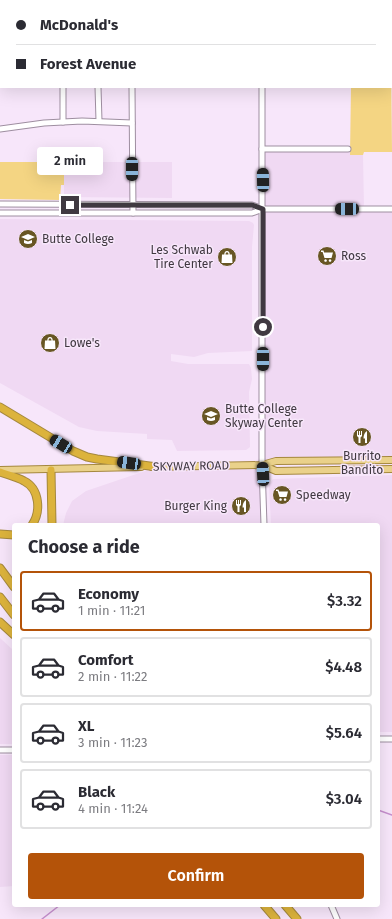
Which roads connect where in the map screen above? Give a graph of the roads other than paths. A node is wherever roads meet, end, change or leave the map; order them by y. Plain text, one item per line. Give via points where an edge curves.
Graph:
1 (63, 88) edge
2 (98, 88) edge
3 (132, 88) edge
4 (262, 88) edge
5 (63, 122) junction
6 (99, 122) junction
7 (132, 123) junction
8 (0, 129) edge
9 (262, 149) junction
10 (348, 149) dead end
11 (0, 204) edge
12 (133, 205) junction
13 (263, 209) junction
14 (392, 209) edge
15 (0, 213) edge
16 (133, 213) junction
17 (0, 407) edge
18 (392, 460) edge
19 (262, 465) junction
20 (157, 467) junction
21 (392, 469) edge
22 (51, 470) junction
23 (0, 471) edge
24 (33, 523) edge
25 (52, 523) edge
26 (264, 523) edge
27 (0, 534) edge
28 (12, 535) edge
29 (0, 568) edge
30 (12, 584) edge
31 (0, 597) edge
32 (12, 612) edge
33 (0, 622) edge
34 (12, 633) edge
35 (380, 739) edge
36 (392, 739) edge
37 (0, 750) edge
38 (12, 750) edge
39 (266, 907) edge
40 (287, 907) edge
41 (332, 907) edge
42 (276, 919) edge
43 (297, 919) edge
44 (338, 919) edge

1 - 5 street
2 - 6 street
3 - 7 street
4 - 9 street
5 - 6 street
5 - 8 street via 44,122
6 - 7 street
7 - 12 street
9 - 10 street
9 - 13 street
11 - 12 street
12 - 13 street via 252,205
12 - 16 street
13 - 14 street
13 - 16 street via 252,213
13 - 19 street
15 - 16 street
17 - 20 highway via 87,457
18 - 19 main road, SKYWAY ROAD via 276,461
19 - 20 main road, SKYWAY ROAD
19 - 21 main road, SKYWAY ROAD via 276,471
19 - 26 street
20 - 22 main road, SKYWAY ROAD
22 - 23 main road, SKYWAY ROAD
22 - 25 highway
23 - 24 highway via 30,486 38,510
27 - 28 highway
29 - 30 highway
31 - 32 highway
33 - 34 highway
35 - 36 street
37 - 38 street
39 - 42 highway
40 - 43 highway
41 - 44 street

